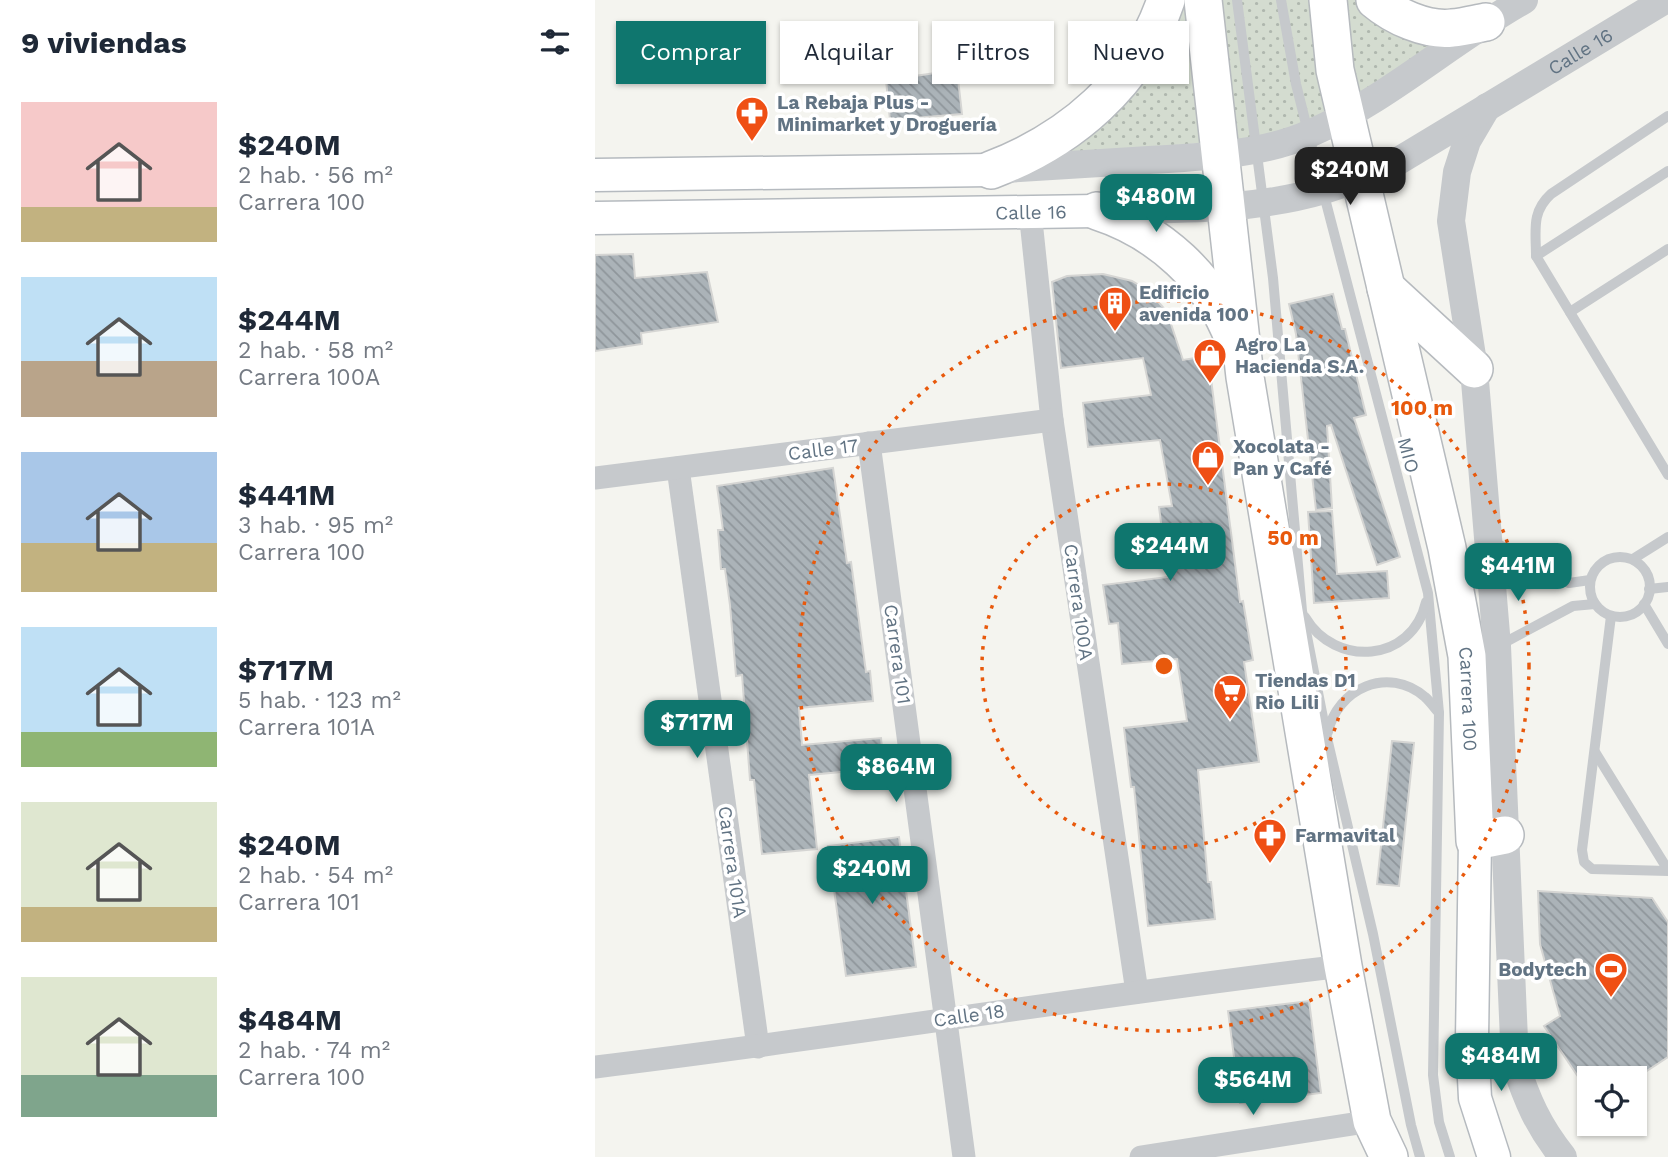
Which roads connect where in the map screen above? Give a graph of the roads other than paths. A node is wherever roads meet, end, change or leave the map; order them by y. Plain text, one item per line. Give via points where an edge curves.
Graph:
1 (1166, 0) edge
2 (1203, 0) edge
3 (1237, 0) edge
4 (1281, 0) edge
5 (1328, 0) edge
6 (1375, 0) edge
7 (1524, 0) edge
8 (1659, 7) edge
9 (1486, 22) junction
10 (1487, 107) junction
11 (1346, 116) junction
12 (1668, 116) edge
13 (1308, 134) junction
14 (1257, 149) junction
15 (1220, 154) junction
16 (991, 170) junction
17 (1668, 171) edge
18 (595, 175) edge
19 (1361, 178) junction
20 (1322, 191) junction
21 (1264, 202) junction
22 (1226, 206) junction
23 (1030, 211) junction
24 (1097, 211) junction
25 (595, 218) edge
26 (1668, 249) edge
27 (1536, 256) junction
28 (1386, 288) junction
29 (1570, 312) junction
30 (1473, 369) junction
31 (1245, 377) junction
32 (1052, 420) junction
33 (869, 443) junction
34 (678, 468) junction
35 (1668, 475) edge
36 (595, 478) edge
37 (1668, 537) edge
38 (1489, 539) junction
39 (1633, 559) junction
40 (1590, 580) junction
41 (1668, 587) edge
42 (1649, 589) junction
43 (1428, 593) junction
44 (1595, 604) junction
45 (1644, 604) junction
46 (1302, 611) junction
47 (1611, 616) junction
48 (1668, 644) edge
49 (1497, 646) junction
50 (1439, 713) junction
51 (1327, 738) junction
52 (1595, 752) junction
53 (1490, 838) junction
54 (1668, 871) edge
55 (1343, 966) junction
56 (1137, 992) junction
57 (947, 1018) junction
58 (758, 1047) junction
59 (595, 1068) edge
60 (1373, 1121) junction
61 (964, 1157) edge
62 (1141, 1157) edge
63 (1376, 1157) edge
64 (1389, 1157) edge
65 (1420, 1157) edge
66 (1450, 1157) edge
67 (1494, 1157) edge
68 (1563, 1157) edge

1 - 16 main road via 1136,58 1098,105 1047,145
2 - 15 main road
3 - 14 lane
4 - 13 lane, MIO
5 - 11 main road, Carrera 100 via 1335,70
6 - 9 main road via 1389,12 1425,25 1450,29
7 - 9 street
8 - 10 street, Calle 16
9 - 11 street
10 - 19 street, Calle 16 via 1395,163
10 - 30 street, Carrera 100 via 1467,141 1457,172 1451,221
11 - 13 street
11 - 19 main road, Carrera 100
12 - 27 lane via 1541,203 1536,215
13 - 14 street
13 - 20 lane, MIO
14 - 15 street
14 - 21 lane
15 - 16 street
15 - 22 main road
16 - 18 main road
17 - 27 lane
19 - 20 street, Calle 16
19 - 28 main road, Carrera 100
20 - 21 street, Calle 16
20 - 43 lane, MIO
21 - 22 street, Calle 16
21 - 46 lane
22 - 24 street, Calle 16
22 - 31 main road
23 - 24 main road, Calle 16
23 - 25 main road, Calle 16
23 - 32 street, Carrera 100A
24 - 31 main road via 1153,237 1199,279 1231,332
26 - 29 lane
27 - 29 lane
28 - 30 main road
28 - 53 main road, Carrera 100 via 1447,548 1467,656
29 - 35 lane
30 - 38 street, Carrera 100
31 - 55 main road
32 - 33 street, Calle 17
32 - 56 street, Carrera 100A
33 - 34 street, Calle 17
33 - 57 street, Carrera 101
34 - 36 street, Calle 17
34 - 58 street, Carrera 101A
37 - 39 lane
38 - 40 lane via 1569,583
38 - 49 street, Carrera 100
39 - 40 lane via 1613,558 1595,570
39 - 42 lane via 1647,574
40 - 44 lane
41 - 42 lane
42 - 45 lane
43 - 46 lane via 1413,631 1378,652 1360,653 1325,641
43 - 50 lane, MIO
44 - 47 lane
44 - 49 lane via 1573,606
45 - 47 lane via 1624,617
45 - 48 lane
46 - 51 lane
47 - 52 lane
49 - 53 street, Carrera 100
50 - 51 lane via 1424,696 1404,685 1381,682 1360,687 1343,700 1331,717
50 - 66 lane, MIO via 1433,1075 1439,1122
51 - 65 lane
52 - 54 lane
52 - 54 lane via 1584,862 1593,869
53 - 67 main road, Carrera 100 via 1472,1039 1475,1098
53 - 68 street, Carrera 100 via 1515,1063 1527,1101
55 - 56 street, Calle 18
55 - 60 main road
56 - 57 street, Calle 18
57 - 58 street, Calle 18
57 - 61 street, Carrera 101
58 - 59 street, Calle 18
60 - 62 street
60 - 63 street
60 - 64 main road

